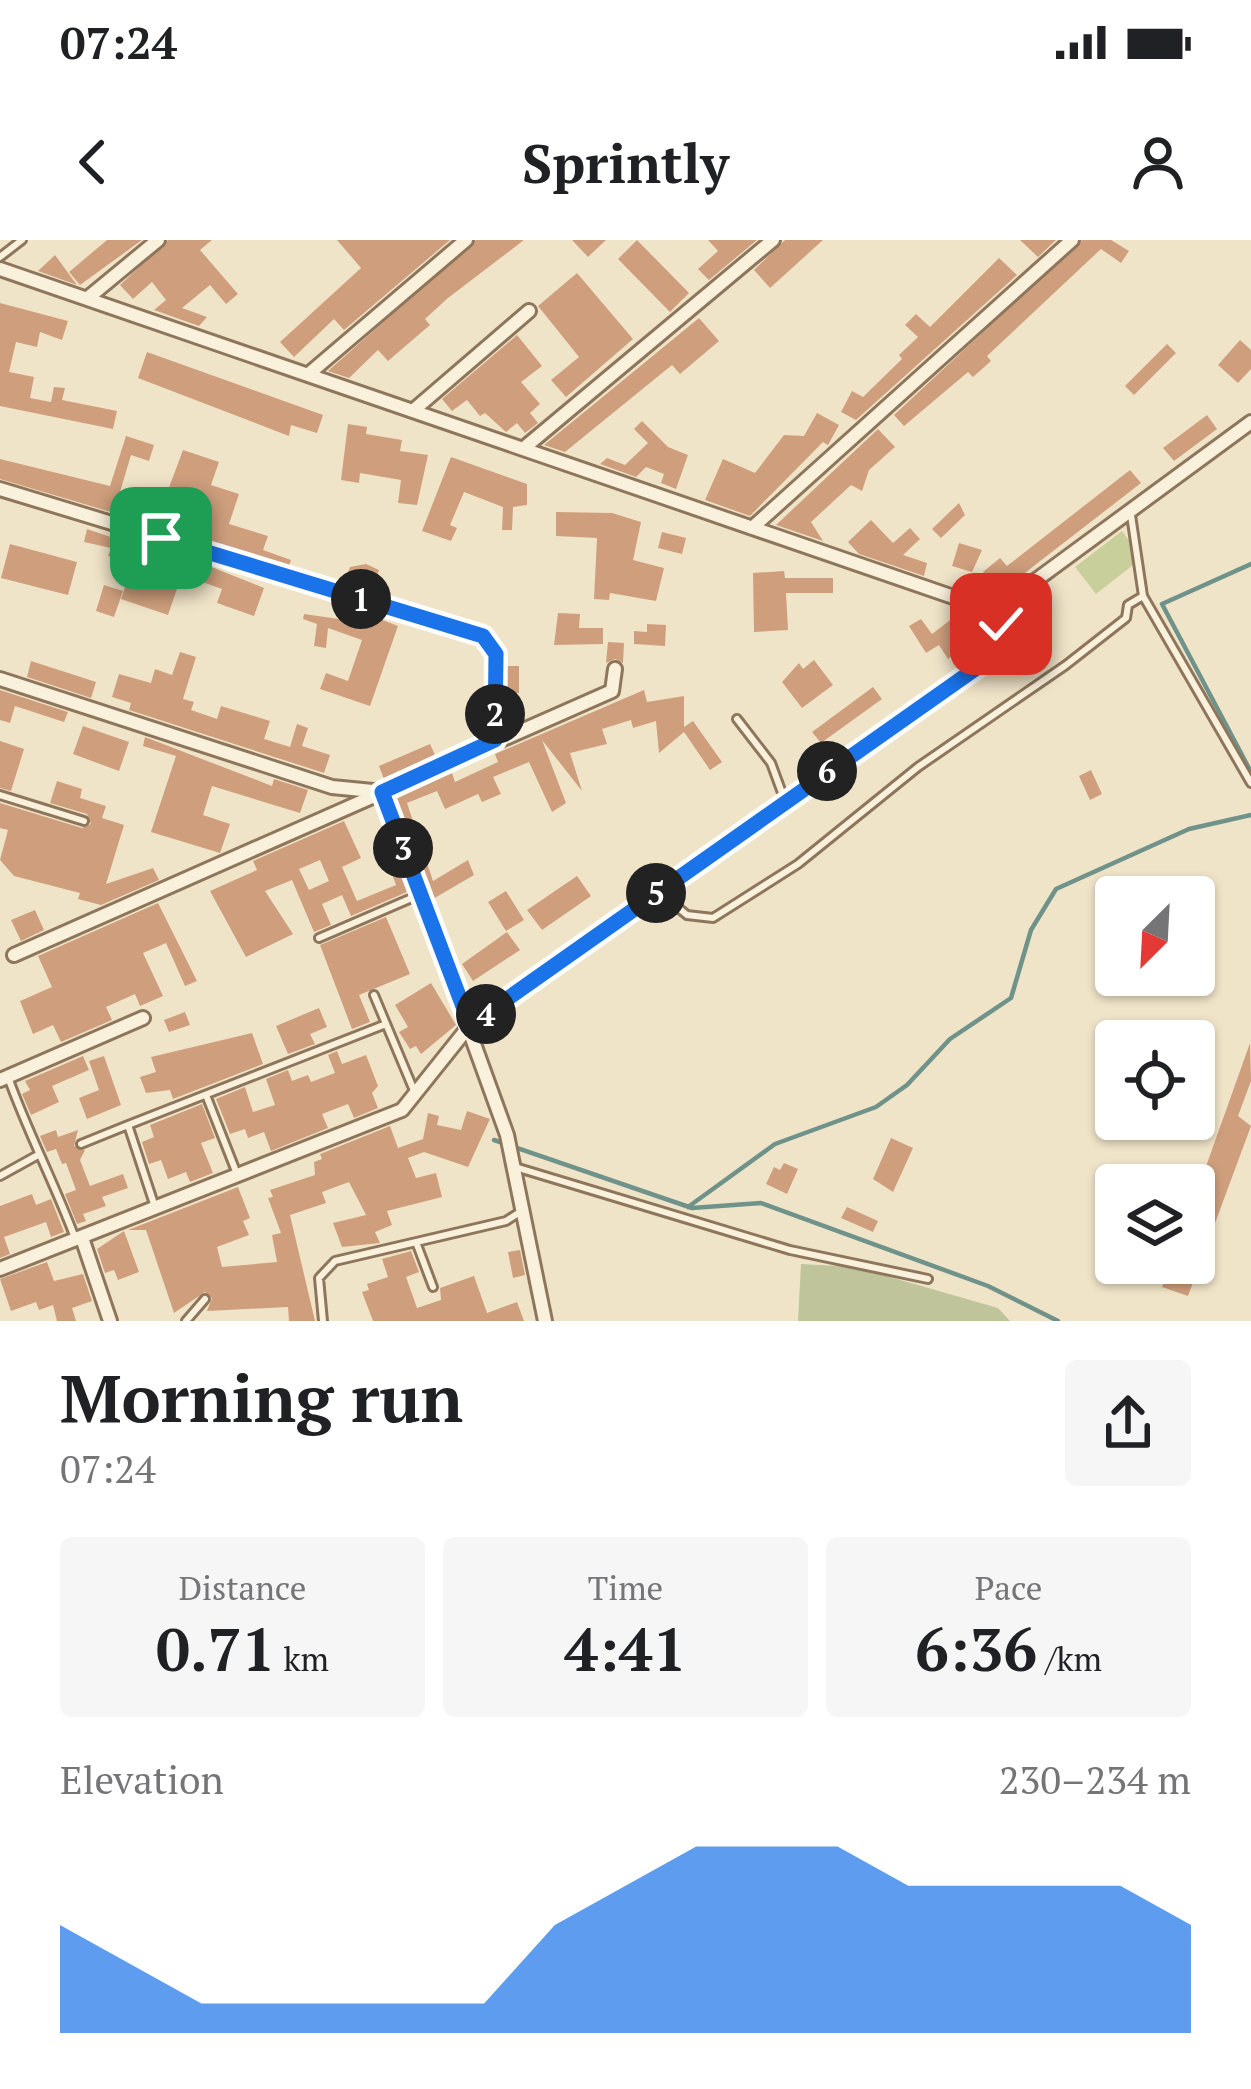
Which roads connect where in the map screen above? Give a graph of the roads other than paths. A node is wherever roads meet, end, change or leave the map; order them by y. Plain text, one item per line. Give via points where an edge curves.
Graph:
1 (22, 240) edge
2 (158, 240) edge
3 (466, 240) edge
4 (773, 240) edge
5 (1072, 240) edge
6 (0, 256) edge
7 (0, 269) edge
8 (88, 297) junction
9 (529, 310) dead end
10 (310, 372) junction
11 (415, 409) junction
12 (1251, 422) edge
13 (524, 448) junction
14 (0, 489) edge
15 (1130, 511) junction
16 (752, 528) junction
17 (1143, 596) junction
18 (994, 611) junction
19 (615, 669) dead end
20 (0, 679) edge
21 (737, 719) dead end
22 (495, 740) junction
23 (1251, 783) edge
24 (382, 792) junction
25 (0, 794) edge
26 (785, 801) junction
27 (84, 820) dead end
28 (658, 891) junction
29 (421, 894) junction
30 (319, 938) dead end
31 (14, 955) dead end
32 (374, 995) dead end
33 (143, 1018) dead end
34 (386, 1024) junction
35 (470, 1025) junction
36 (4, 1078) edge
37 (206, 1095) junction
38 (416, 1096) junction
39 (128, 1125) junction
40 (81, 1144) dead end
41 (38, 1155) junction
42 (512, 1159) junction
43 (238, 1174) junction
44 (0, 1176) edge
45 (155, 1207) junction
46 (524, 1210) junction
47 (79, 1239) junction
48 (416, 1242) junction
49 (0, 1269) edge
50 (928, 1279) dead end
51 (433, 1287) dead end
52 (205, 1299) dead end
53 (110, 1321) edge
54 (186, 1321) edge
55 (323, 1321) edge
56 (545, 1321) edge

1 - 6 lane
2 - 8 street
3 - 10 street
4 - 13 street
5 - 16 street
7 - 8 street
8 - 10 street
9 - 11 street
10 - 11 street
11 - 13 street
12 - 15 street
13 - 16 street
14 - 22 street via 483,636 496,654
15 - 17 lane
15 - 18 street
16 - 18 street
17 - 23 lane
17 - 28 lane via 1066,665 713,918 687,915
18 - 26 street via 1002,638 990,657
19 - 22 street via 612,692
20 - 24 street via 332,787
21 - 26 lane via 771,763
22 - 24 street
24 - 29 street
24 - 31 street
25 - 27 lane
26 - 28 street
28 - 35 street
29 - 30 lane
29 - 35 street
32 - 34 lane
33 - 36 street
34 - 37 lane
34 - 38 lane
35 - 38 street
35 - 42 street
36 - 41 lane
37 - 39 lane
37 - 43 lane
38 - 43 street via 387,1119
39 - 40 lane
39 - 45 lane
41 - 44 lane
41 - 47 lane
42 - 46 street
42 - 50 lane via 790,1250
43 - 45 street
45 - 47 street
46 - 48 lane
46 - 56 street
47 - 49 street
47 - 53 street
48 - 51 lane
48 - 55 lane via 326,1268 319,1278
52 - 54 lane

